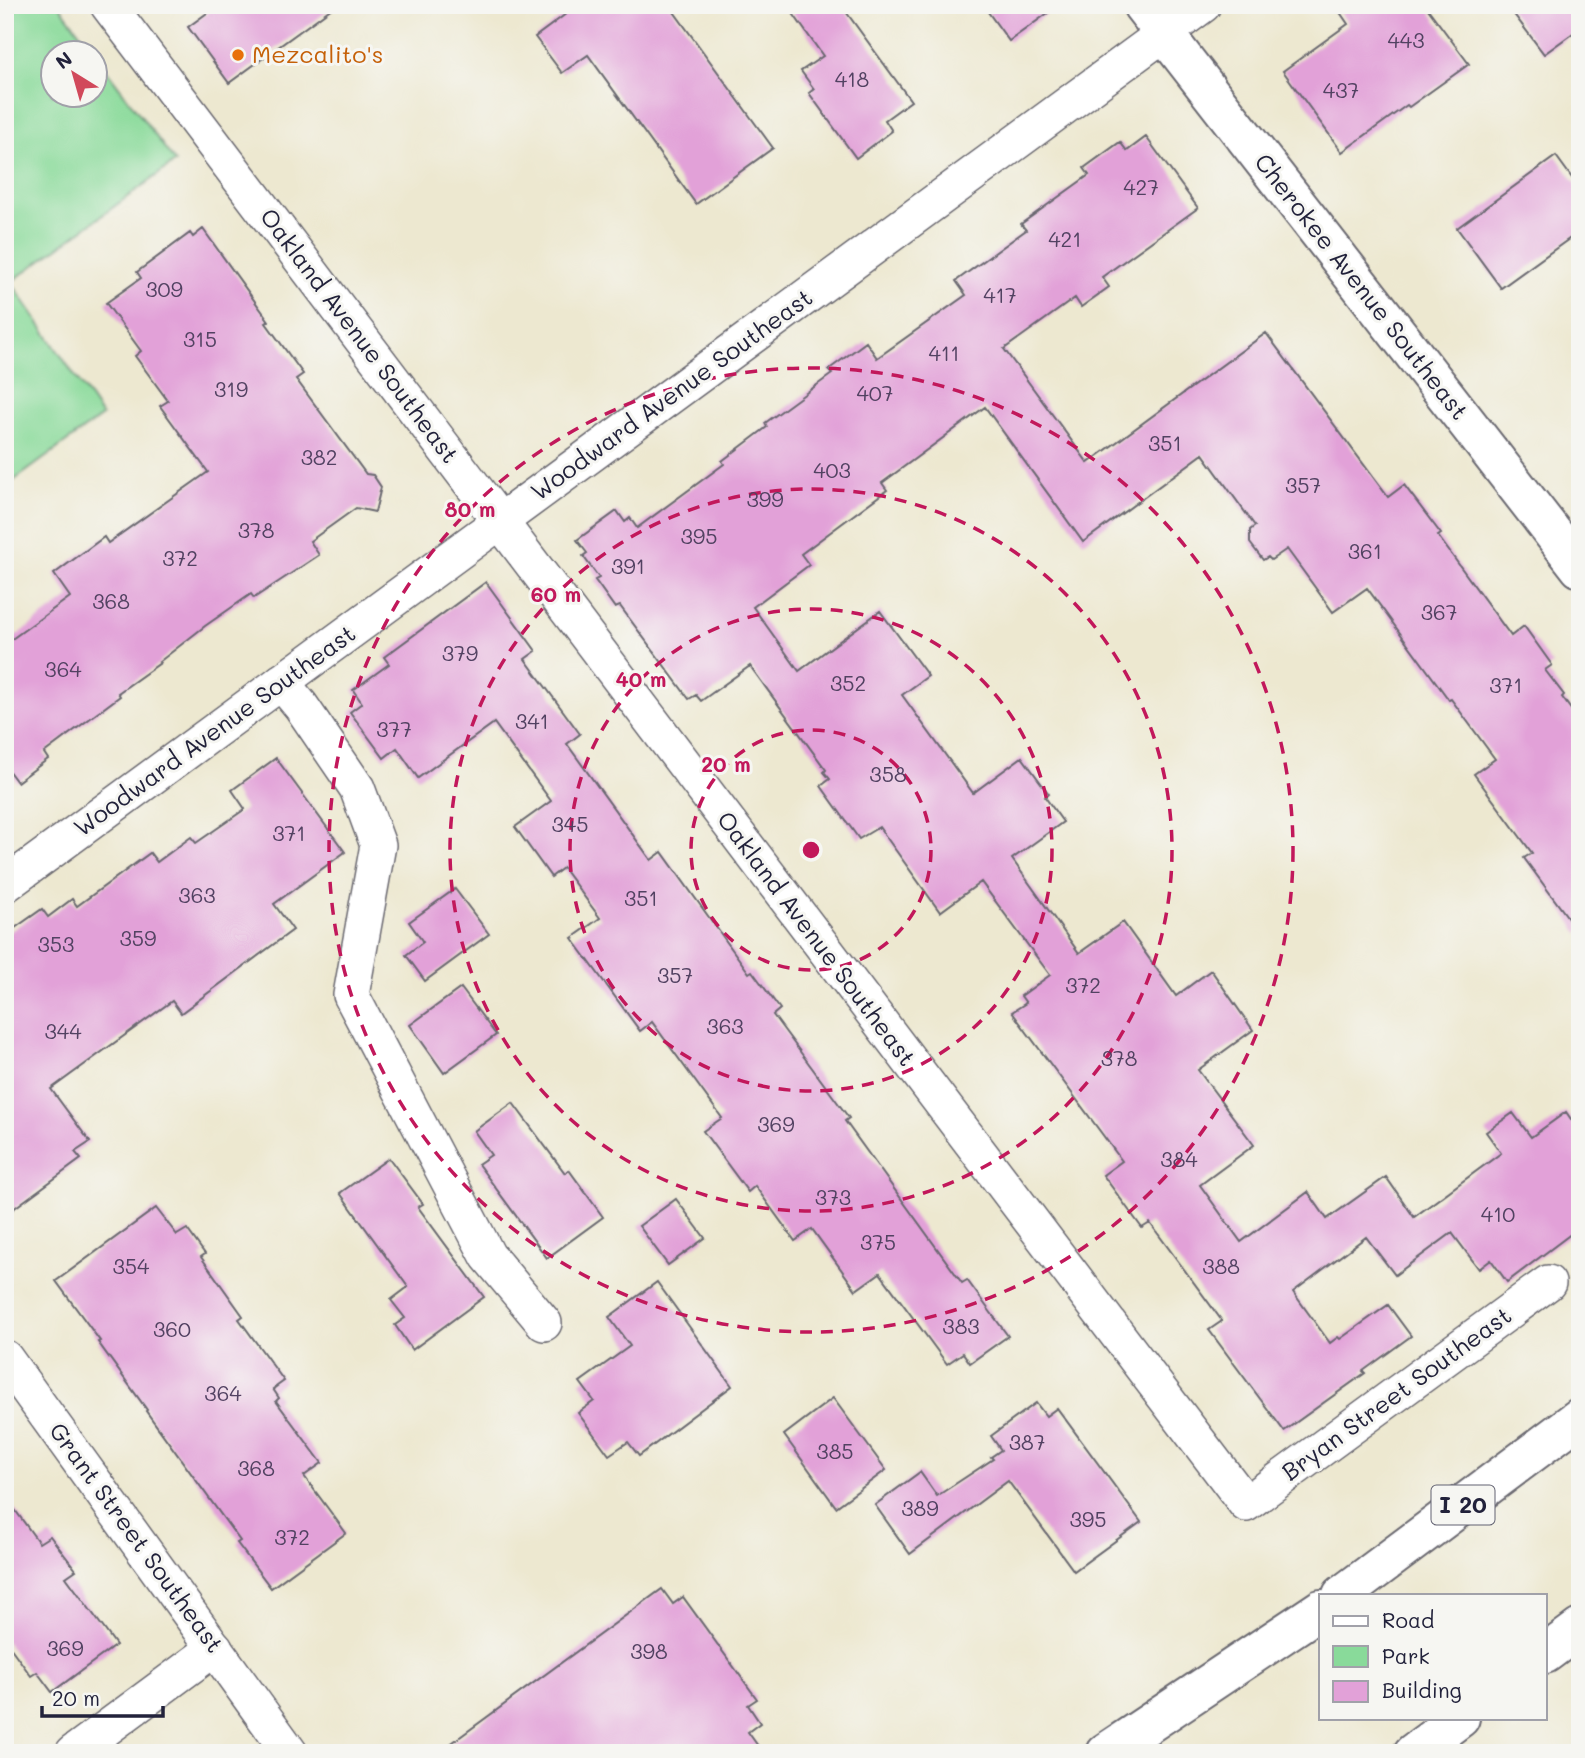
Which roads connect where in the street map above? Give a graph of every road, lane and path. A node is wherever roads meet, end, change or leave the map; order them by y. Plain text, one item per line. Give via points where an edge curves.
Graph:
1 (108, 5) edge
2 (1203, 5) edge
3 (1153, 19) edge
4 (499, 521) junction
5 (1580, 568) edge
6 (281, 682) junction
7 (5, 885) edge
8 (1548, 1283) dead end
9 (544, 1323) dead end
10 (5, 1358) edge
11 (1580, 1417) edge
12 (1246, 1504) joint
13 (1343, 1594) edge
14 (1319, 1611) edge
15 (1319, 1613) edge
16 (1580, 1628) edge
17 (215, 1648) junction
18 (1546, 1653) edge
19 (1457, 1720) edge
20 (73, 1753) edge
21 (290, 1753) edge
22 (1105, 1753) edge
23 (1137, 1753) edge
24 (1413, 1753) edge

1 - 4 street, Oakland Avenue Southeast
2 - 3 street, Woodward Avenue Southeast
3 - 4 street, Woodward Avenue Southeast
3 - 5 main road, Cherokee Avenue Southeast
4 - 6 street, Woodward Avenue Southeast
4 - 12 street, Oakland Avenue Southeast
6 - 7 street, Woodward Avenue Southeast
6 - 9 street via 357,788 379,845 351,995 488,1256
8 - 12 street, Bryan Street Southeast
10 - 17 street, Grant Street Southeast
11 - 13 main road, I 20
14 - 22 main road
15 - 23 main road, I 20
16 - 18 main road
17 - 20 street
17 - 21 street, Grant Street Southeast
19 - 24 main road

